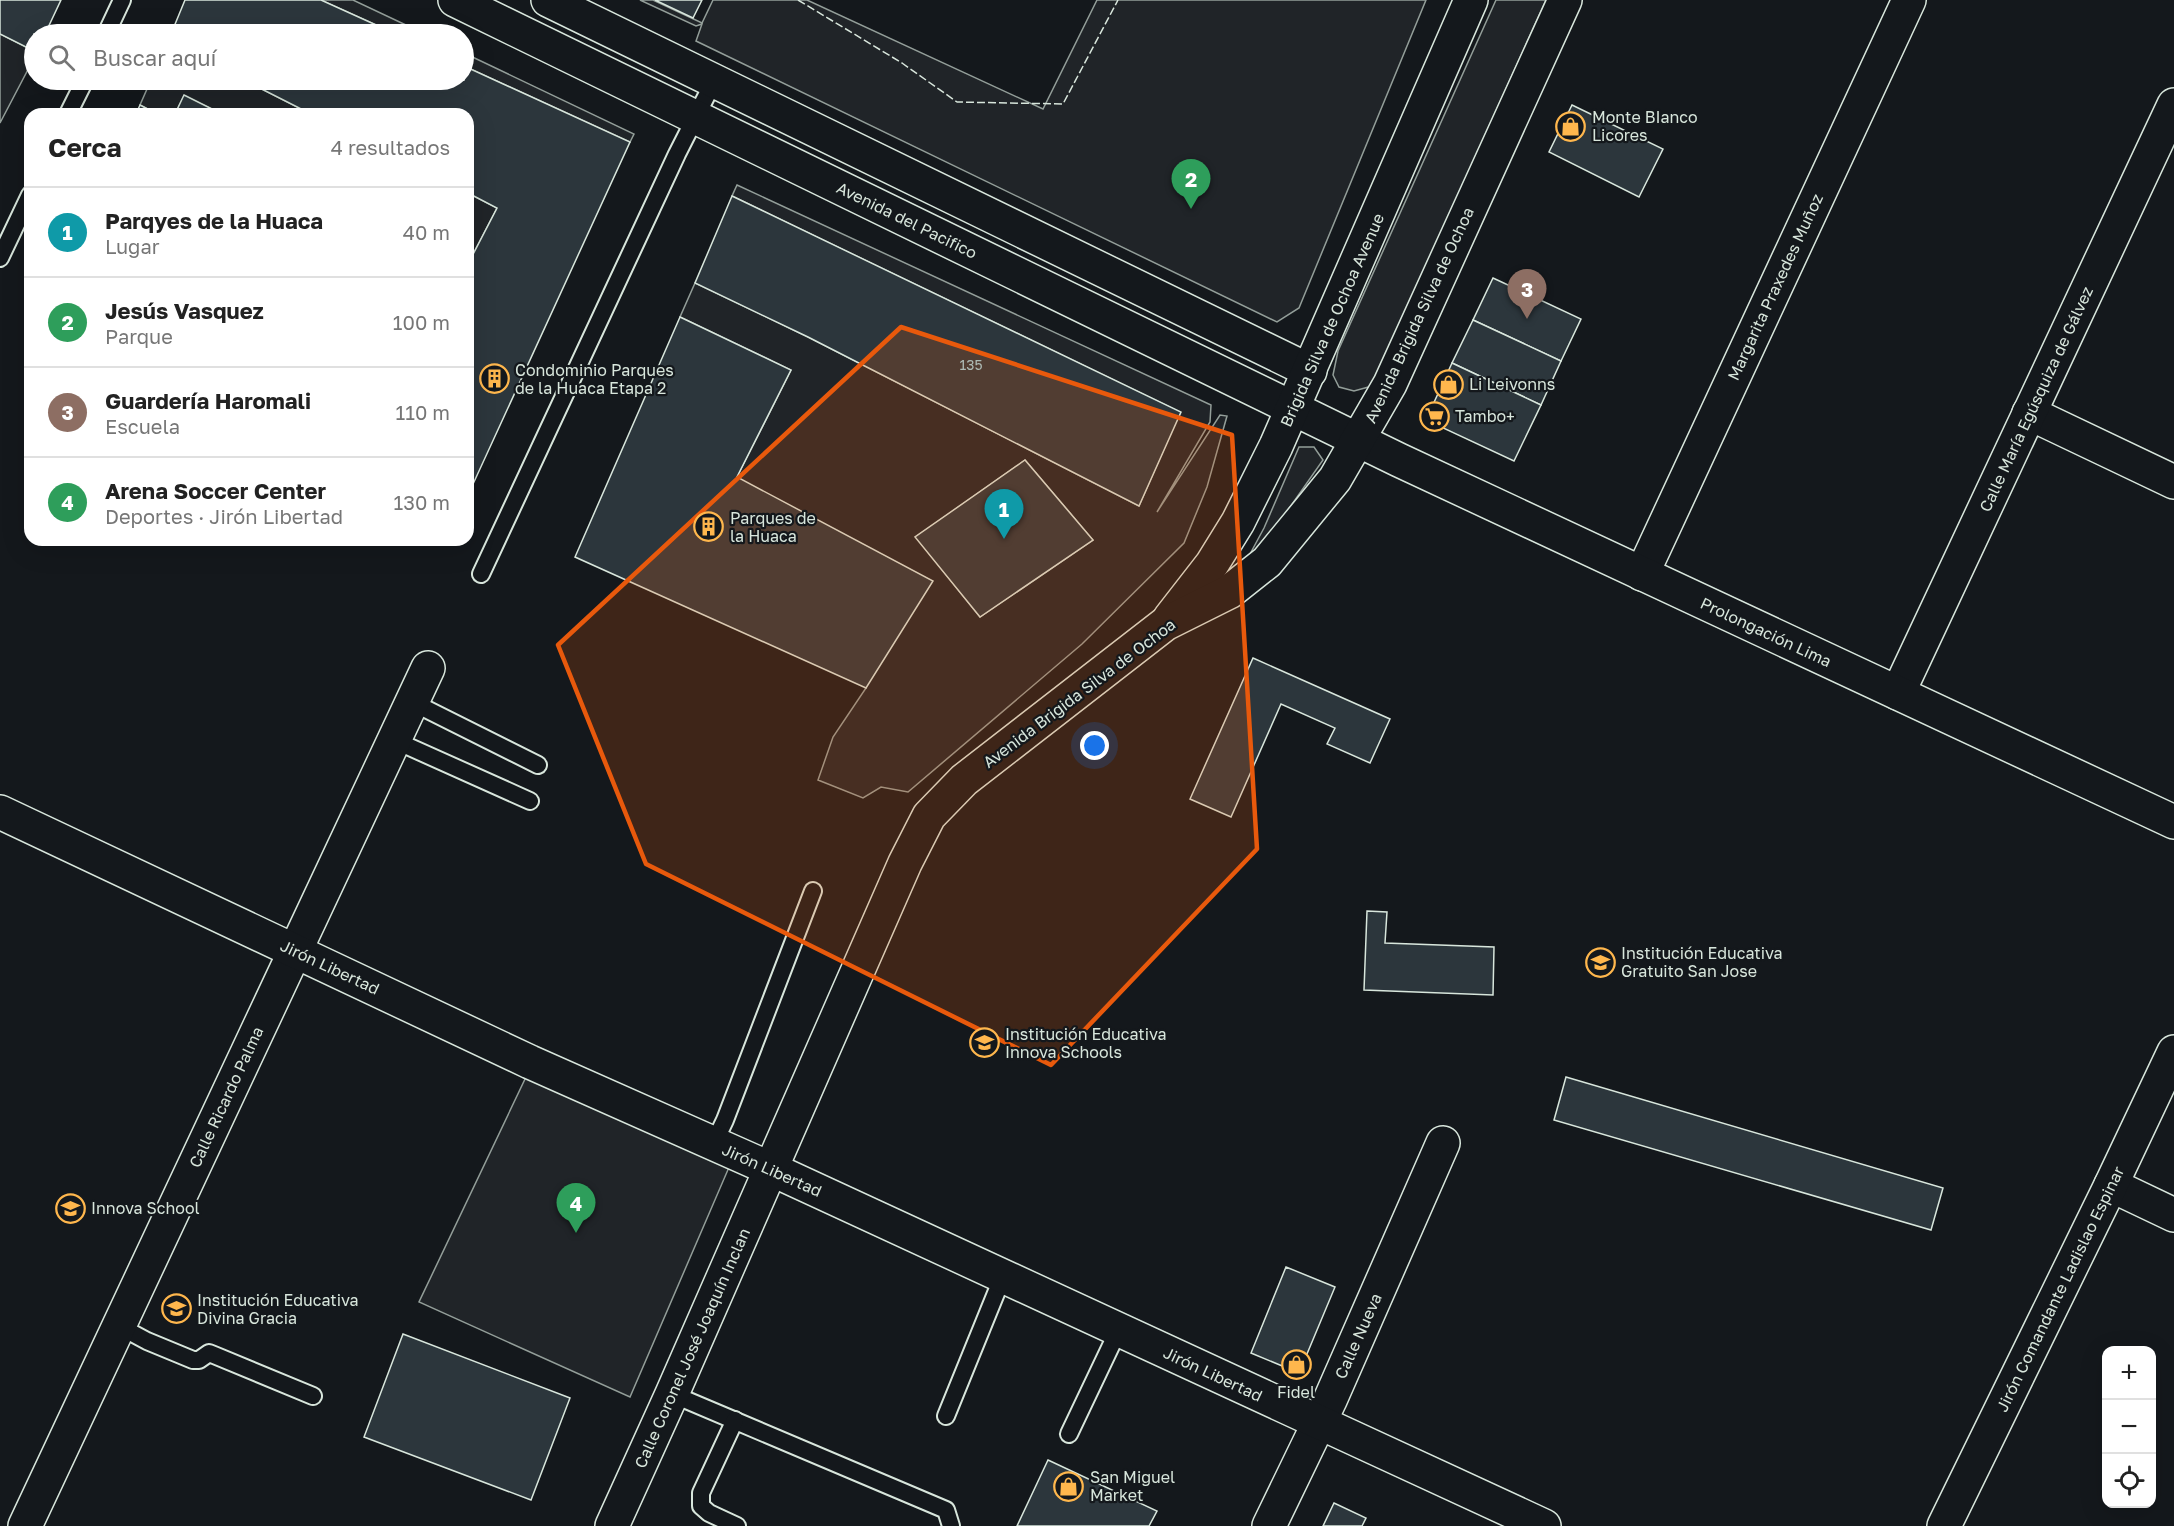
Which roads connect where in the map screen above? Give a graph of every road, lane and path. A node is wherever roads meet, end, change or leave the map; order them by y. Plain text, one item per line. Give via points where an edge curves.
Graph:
1 (122, 0) edge
2 (455, 0) edge
3 (548, 0) edge
4 (1471, 0) edge
5 (1565, 0) edge
6 (1909, 0) edge
7 (111, 24) edge
8 (714, 81) junction
9 (80, 90) edge
10 (2174, 105) edge
11 (71, 108) edge
12 (697, 118) junction
13 (2163, 153) edge
14 (24, 208) edge
15 (0, 258) edge
16 (1310, 371) junction
17 (1294, 408) junction
18 (2029, 413) junction
19 (1359, 440) junction
20 (2174, 482) edge
21 (481, 574) dead end
22 (1642, 574) junction
23 (1165, 624) junction
24 (428, 668) dead end
25 (1898, 693) junction
26 (412, 702) junction
27 (394, 740) junction
28 (538, 765) dead end
29 (530, 801) dead end
30 (0, 812) edge
31 (2174, 822) edge
32 (813, 891) dead end
33 (295, 951) junction
34 (2174, 1052) edge
35 (714, 1143) junction
36 (1443, 1143) dead end
37 (771, 1169) junction
38 (2111, 1185) junction
39 (2174, 1215) edge
40 (1003, 1276) junction
41 (119, 1326) junction
42 (1118, 1331) junction
43 (672, 1394) junction
44 (313, 1396) dead end
45 (946, 1416) dead end
46 (735, 1420) junction
47 (1318, 1423) junction
48 (1069, 1434) dead end
49 (25, 1526) edge
50 (612, 1526) edge
51 (737, 1526) edge
52 (951, 1526) edge
53 (1269, 1526) edge
54 (1544, 1526) edge
55 (1944, 1526) edge

1 - 7 lane
2 - 12 street, Avenida del Pacifico
3 - 8 street
4 - 16 street, Brigida Silva de Ochoa Avenue
5 - 19 street, Avenida Brigida Silva de Ochoa via 1390,384
6 - 22 street, Margarita Praxedes Muñoz
8 - 12 lane
8 - 16 street
9 - 11 lane
10 - 13 street, Calle María Egúsquiza de Gálvez
12 - 17 street, Avenida del Pacifico
12 - 21 lane
13 - 18 street, Calle María Egúsquiza de Gálvez
14 - 15 lane
16 - 17 street, Brigida Silva de Ochoa Avenue
17 - 19 street, Avenida del Pacifico
17 - 23 street, Brigida Silva de Ochoa Avenue via 1238,522 1212,564
18 - 20 street
18 - 25 street, Calle María Egúsquiza de Gálvez
19 - 22 street, Prolongación Lima
19 - 23 street, Avenida Brigida Silva de Ochoa via 1335,479 1267,562 1230,592
22 - 25 street, Prolongación Lima
23 - 37 street, Avenida Brigida Silva de Ochoa via 964,780 929,816
24 - 26 street, Calle Ricardo Palma
25 - 31 street, Prolongación Lima
26 - 27 street, Calle Ricardo Palma
26 - 28 lane
27 - 29 lane
27 - 33 street, Calle Ricardo Palma
30 - 33 street, Jirón Libertad
32 - 35 lane
33 - 35 street, Jirón Libertad via 530,1062
33 - 41 street, Calle Ricardo Palma
34 - 38 street, Jirón Comandante Ladislao Espinar
35 - 37 street, Jirón Libertad
36 - 47 street, Calle Nueva
37 - 40 street, Jirón Libertad
37 - 43 street, Calle Coronel José Joaquín Inclan
38 - 39 street
38 - 55 street, Jirón Comandante Ladislao Espinar
40 - 42 street, Jirón Libertad
40 - 45 lane
41 - 44 lane via 193,1360 214,1354
41 - 49 street, Calle Ricardo Palma
42 - 47 street, Jirón Libertad
42 - 48 lane
43 - 46 lane
43 - 50 street, Calle Coronel José Joaquín Inclan
46 - 51 lane via 701,1493 701,1506
46 - 52 lane via 946,1510
47 - 53 street, Calle Nueva
47 - 54 street, Jirón Libertad

